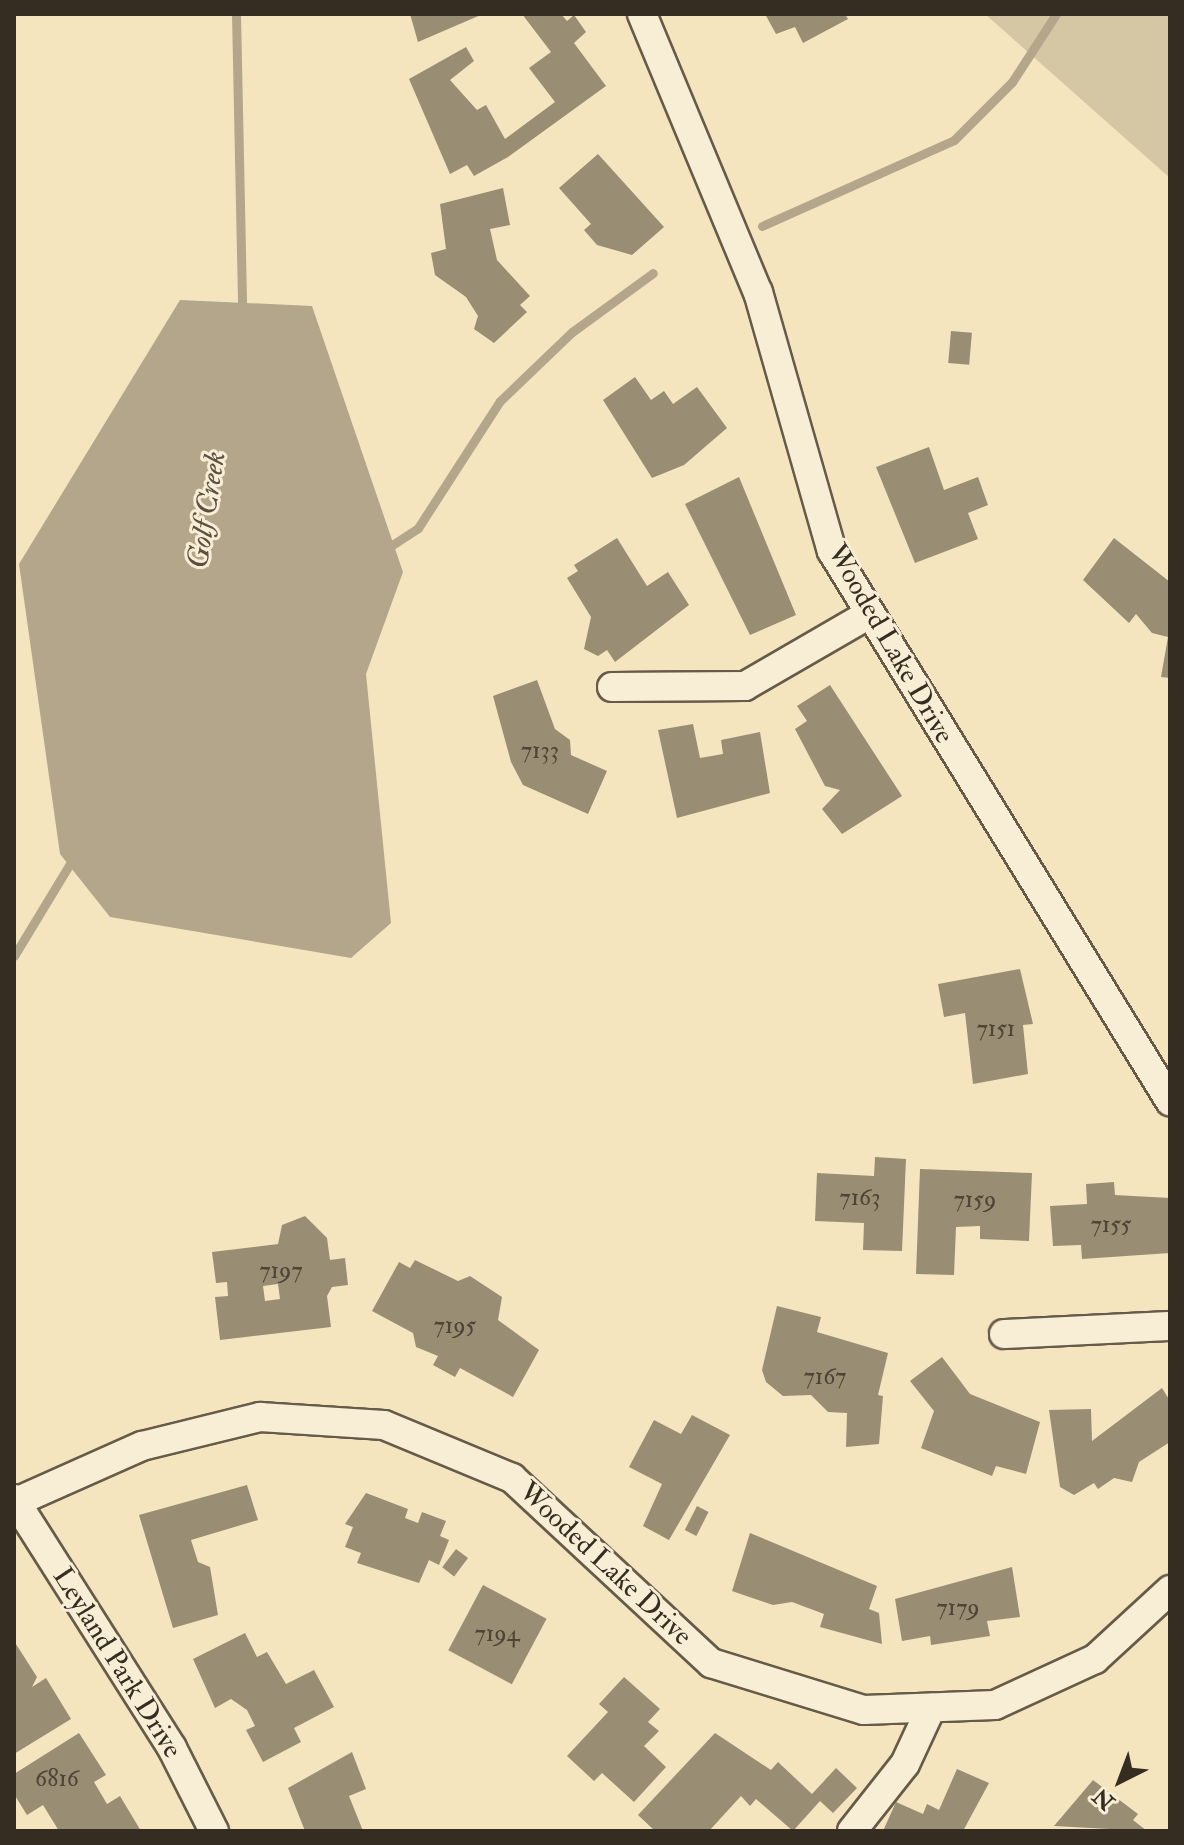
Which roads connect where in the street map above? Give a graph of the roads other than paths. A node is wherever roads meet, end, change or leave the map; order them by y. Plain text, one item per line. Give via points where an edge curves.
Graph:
1 (642, 14) edge
2 (869, 614) junction
3 (612, 687) dead end
4 (1170, 1101) edge
5 (1170, 1326) edge
6 (1004, 1334) dead end
7 (15, 1501) edge
8 (1170, 1590) edge
9 (931, 1708) junction
10 (214, 1831) edge
11 (852, 1831) edge

1 - 2 street, Wooded Lake Drive via 758,292 832,551
2 - 3 street via 745,686
2 - 4 street, Wooded Lake Drive
5 - 6 street
7 - 9 street, Wooded Lake Drive via 142,1446 260,1417 384,1425 512,1478 711,1663 864,1710
7 - 10 street, Leyland Park Drive via 172,1748
8 - 9 street, Wooded Lake Drive via 1095,1659 995,1705
9 - 11 street via 905,1764

